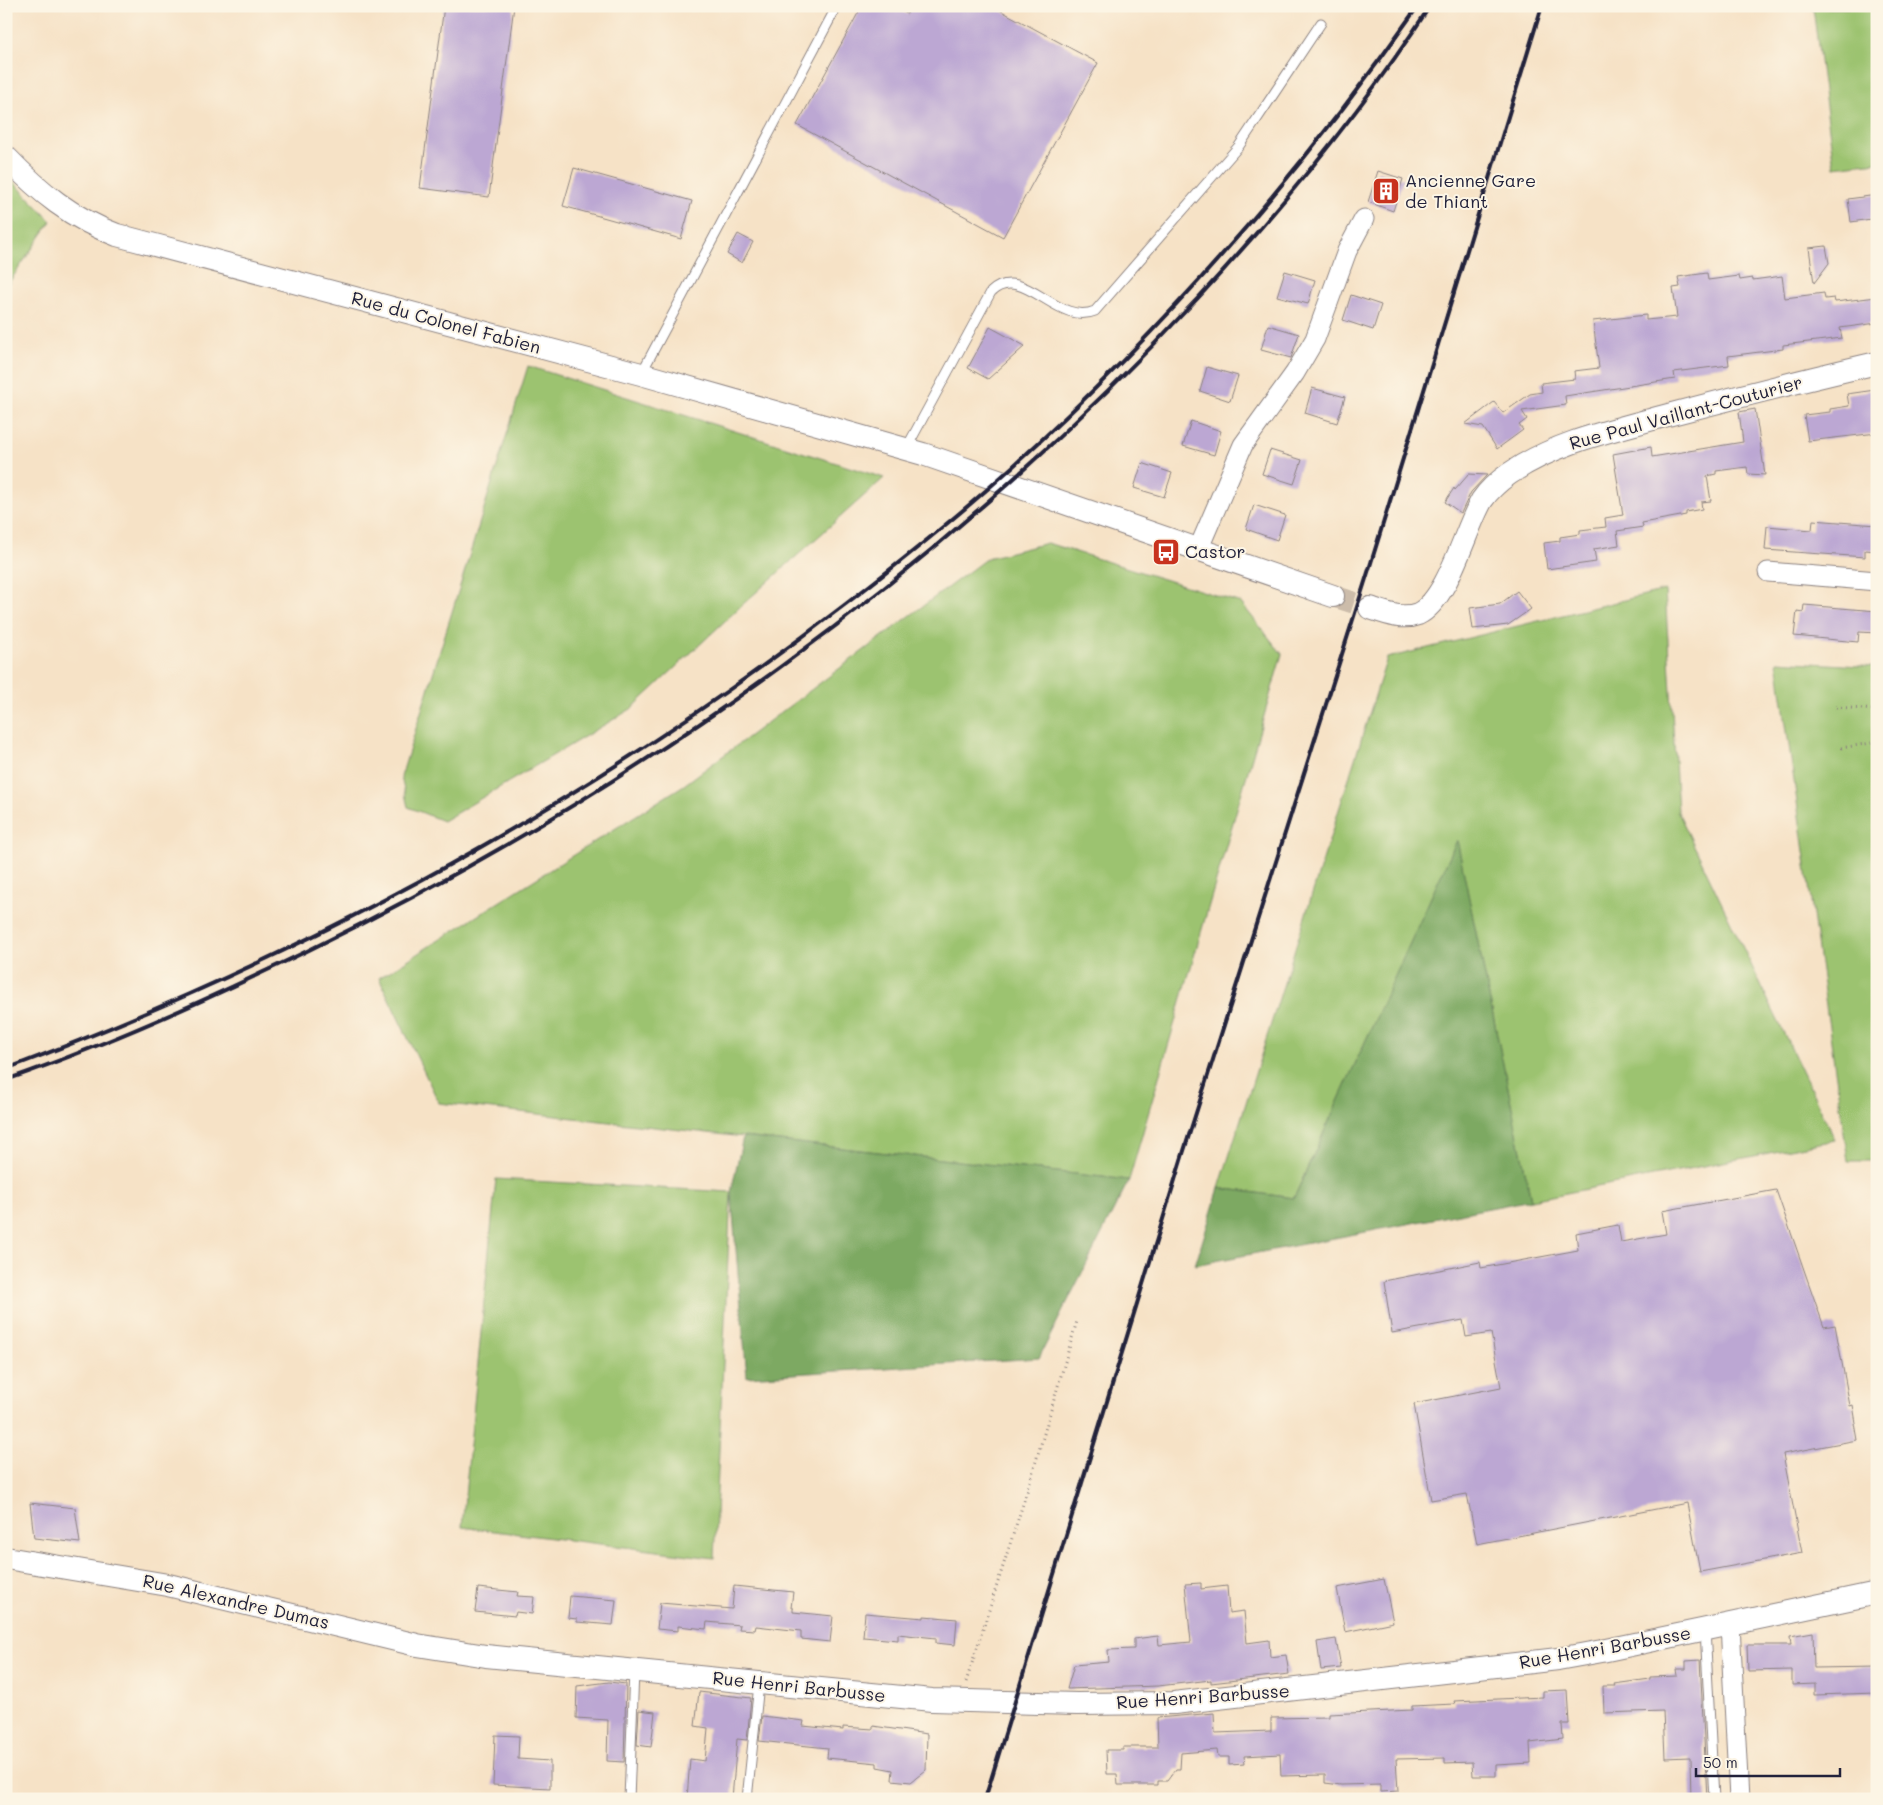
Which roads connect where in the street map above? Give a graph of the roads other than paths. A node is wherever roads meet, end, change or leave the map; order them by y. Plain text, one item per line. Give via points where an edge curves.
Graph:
1 (837, 6) edge
2 (1321, 23) dead end
3 (6, 157) edge
4 (1364, 219) dead end
5 (1877, 363) edge
6 (641, 374) junction
7 (906, 449) junction
8 (1198, 550) junction
9 (1768, 572) dead end
10 (1877, 580) edge
11 (1333, 596) tunnel mouth
12 (1370, 608) tunnel mouth
13 (6, 1558) edge
14 (1877, 1593) edge
15 (1730, 1624) junction
16 (1705, 1629) junction
17 (464, 1653) joint
18 (634, 1671) junction
19 (759, 1684) junction
20 (629, 1799) edge
21 (747, 1799) edge
22 (1714, 1799) edge
23 (1739, 1799) edge

1 - 6 lane
2 - 7 lane via 1240,146 1095,311 1070,313 1016,284 1000,285 991,292
3 - 6 street, Rue du Colonel Fabien via 63,209 117,235
4 - 8 street via 1345,257 1315,339 1295,373 1243,445
5 - 12 street, Rue Paul Vaillant-Couturier via 1603,432 1530,461 1498,482 1483,500 1444,584 1432,602 1417,614 1408,616
6 - 7 street, Rue du Colonel Fabien
7 - 8 street
8 - 11 street
9 - 10 street
13 - 17 street, Rue Alexandre Dumas via 168,1585 400,1641
14 - 15 street, Rue Henri Barbusse
15 - 16 street, Rue Henri Barbusse
15 - 23 street
16 - 19 street, Rue Henri Barbusse via 1558,1659 1205,1701 1140,1705 925,1700
16 - 22 lane
17 - 18 street, Rue Henri Barbusse
18 - 19 street, Rue Henri Barbusse
18 - 20 lane
19 - 21 lane

